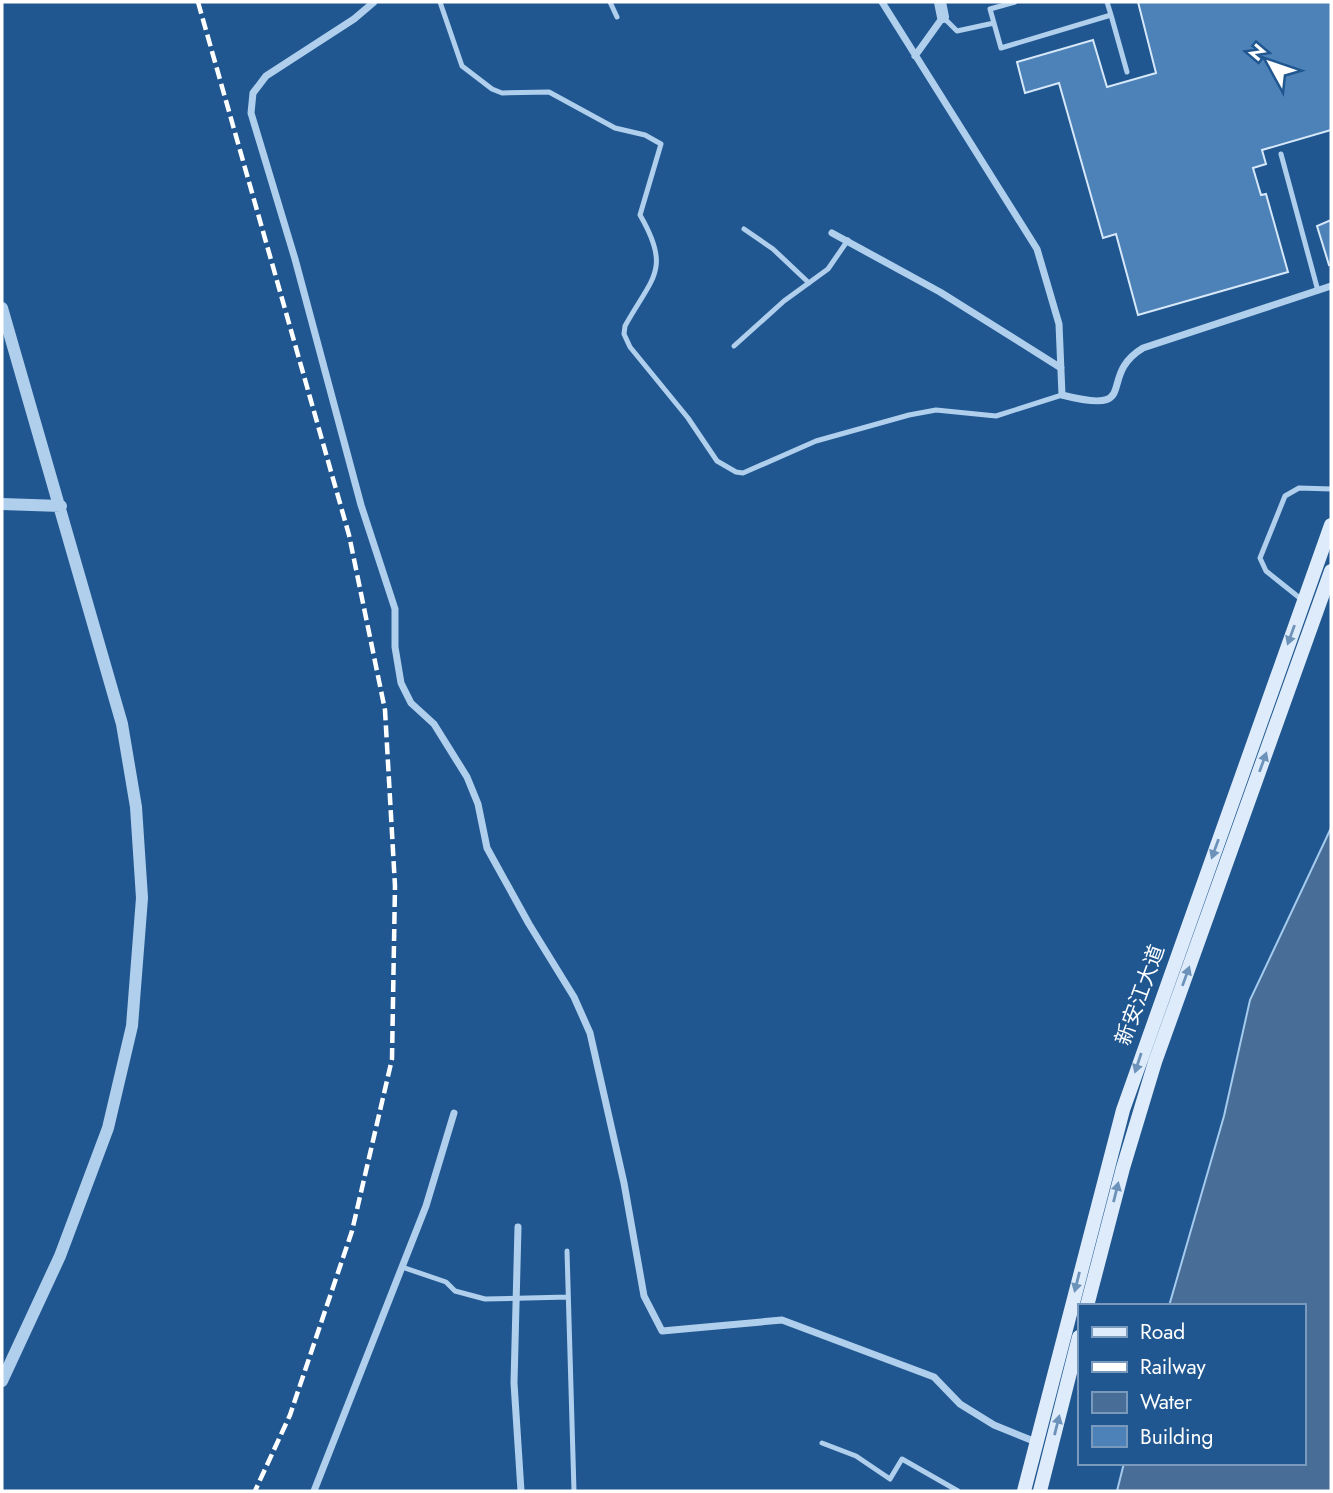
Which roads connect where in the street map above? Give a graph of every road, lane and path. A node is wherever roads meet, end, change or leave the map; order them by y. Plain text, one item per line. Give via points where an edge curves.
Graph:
1 (374, 2) edge
2 (440, 2) edge
3 (610, 2) edge
4 (882, 2) edge
5 (940, 2) edge
6 (1015, 2) edge
7 (1107, 2) edge
8 (1111, 15) junction
9 (617, 17) dead end
10 (943, 17) junction
11 (994, 23) junction
12 (915, 56) junction
13 (1127, 72) dead end
14 (1281, 154) dead end
15 (744, 229) dead end
16 (832, 233) dead end
17 (848, 240) junction
18 (809, 283) junction
19 (1331, 286) edge
20 (1318, 291) junction
21 (2, 308) edge
22 (734, 346) dead end
23 (1061, 369) junction
24 (1062, 394) junction
25 (1331, 489) edge
26 (2, 504) edge
27 (61, 506) junction
28 (1331, 525) edge
29 (1331, 570) edge
30 (1304, 601) junction
31 (454, 1113) dead end
32 (518, 1227) dead end
33 (567, 1251) dead end
34 (402, 1268) junction
35 (568, 1297) junction
36 (516, 1298) junction
37 (1088, 1304) edge
38 (1078, 1341) edge
39 (2, 1381) edge
40 (1036, 1442) junction
41 (822, 1443) dead end
42 (314, 1491) edge
43 (521, 1491) edge
44 (574, 1491) edge
45 (958, 1491) edge
46 (1024, 1491) edge
47 (1040, 1491) edge

1 - 40 street via 260,81 251,113 361,505 395,609 401,683 411,704 434,724 467,778 487,848 590,1032 644,1296 662,1331 782,1320 934,1377 960,1404
2 - 24 lane via 462,66 492,89 549,92 615,128 645,135 661,145 640,215 656,249 656,272 624,334 712,455 728,470 743,473 816,441 909,415 936,410 996,416
3 - 9 lane
4 - 12 street
5 - 10 street
6 - 11 lane via 990,9
7 - 8 lane
8 - 11 lane via 1000,48
8 - 13 lane
10 - 11 lane via 957,31
10 - 12 street
12 - 23 street via 1037,249 1056,305
14 - 20 lane
15 - 18 lane
16 - 17 street
17 - 18 lane via 828,269
17 - 23 street
18 - 22 lane
19 - 20 street
20 - 24 street via 1143,348 1125,363 1115,393 1106,401 1093,403
21 - 27 street
23 - 24 street
25 - 30 lane via 1299,488 1285,496 1260,558 1266,571
26 - 27 street
27 - 39 street via 129,762 140,853 141,941 131,1026 108,1128 65,1244
28 - 30 main road, 新安江大道
37 -> 29 main road, 新安江大道 via 1154,1062
30 -> 40 main road, 新安江大道 via 1123,1110
31 - 34 street
32 - 36 street
33 - 35 lane
34 - 36 lane via 485,1299
34 - 42 street
35 - 36 lane
35 - 44 lane
36 - 43 street via 514,1383
47 -> 38 main road
40 - 46 main road, 新安江大道
41 - 45 lane via 856,1456 890,1479 902,1459

